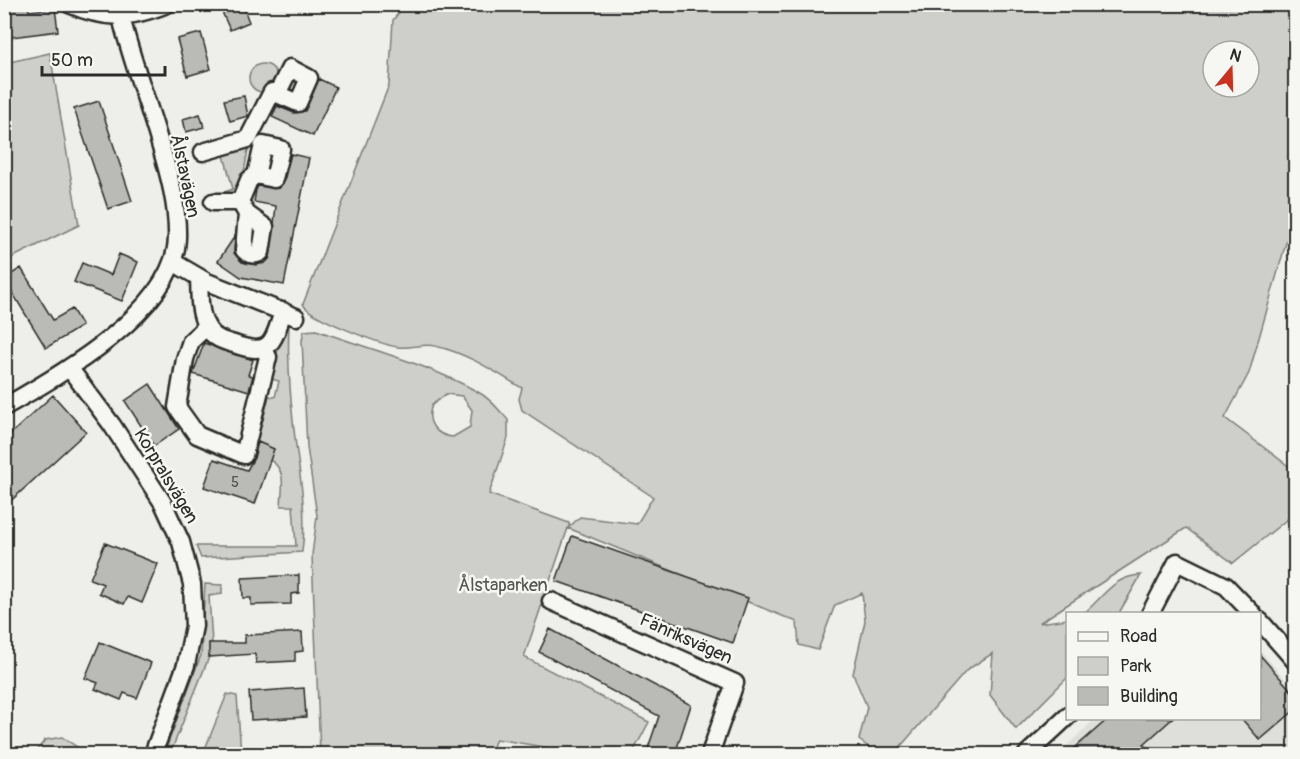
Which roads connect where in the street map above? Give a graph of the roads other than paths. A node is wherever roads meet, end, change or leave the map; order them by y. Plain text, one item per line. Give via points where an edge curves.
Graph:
1 (69, 4) edge
2 (166, 4) edge
3 (119, 11) edge
4 (277, 94) dead end
5 (255, 142) junction
6 (203, 152) dead end
7 (213, 202) dead end
8 (173, 262) junction
9 (199, 277) junction
10 (206, 327) junction
11 (264, 349) junction
12 (70, 369) junction
13 (4, 408) edge
14 (551, 601) dead end
15 (1151, 612) edge
16 (1251, 612) edge
17 (1261, 622) edge
18 (1296, 662) edge
19 (1066, 718) edge
20 (153, 754) edge
21 (711, 754) edge
22 (1027, 754) edge

1 - 3 street via 93,15
2 - 3 street
3 - 8 street, Ålstavägen via 175,204 177,239
4 - 5 street via 272,92
5 - 6 street
5 - 7 street via 256,175 249,180 243,208
8 - 9 street
8 - 12 street via 151,297 124,327
9 - 10 street
9 - 11 street via 289,314
10 - 11 street via 218,339 252,351
10 - 11 street via 191,341 177,407 197,435 244,455 268,357
12 - 13 street
12 - 20 street, Korpralsvägen via 163,503 181,542 192,584 194,626 186,665
14 - 21 street, Fänriksvägen via 735,682
15 - 16 street via 1177,562 1226,586
17 - 18 street
19 - 22 street

